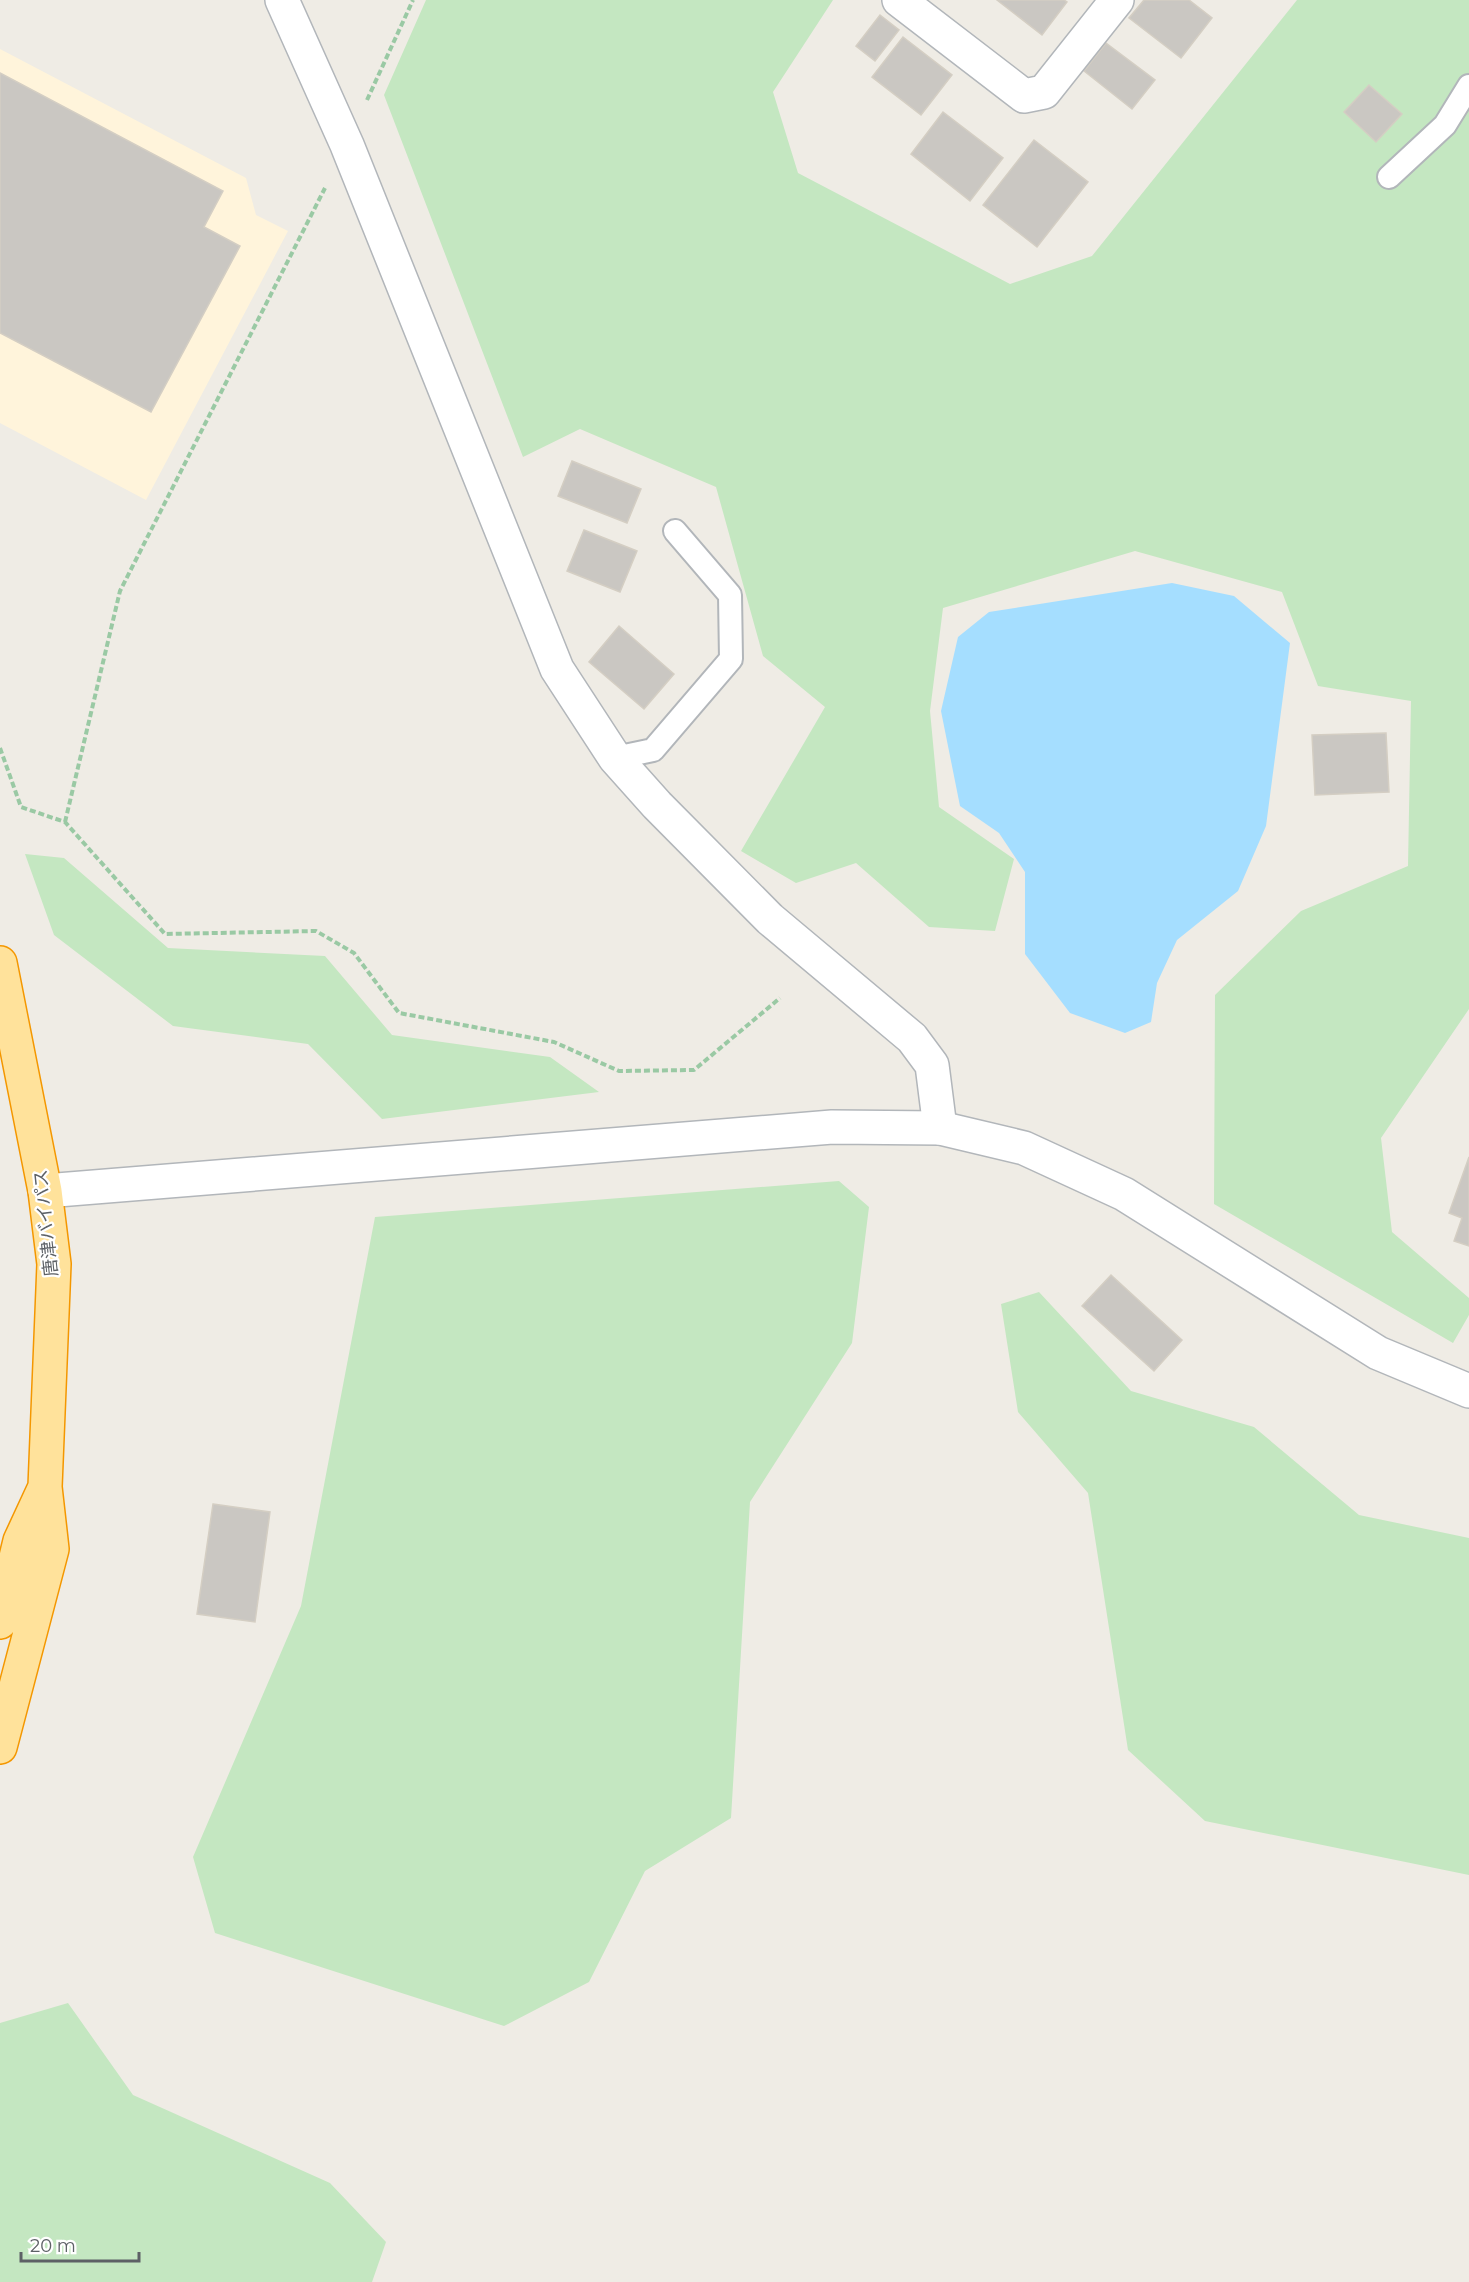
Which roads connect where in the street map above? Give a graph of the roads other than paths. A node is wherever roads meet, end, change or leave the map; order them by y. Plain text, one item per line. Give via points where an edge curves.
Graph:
1 (282, 0) edge
2 (899, 0) edge
3 (1117, 0) edge
4 (1469, 86) edge
5 (1389, 177) dead end
6 (675, 531) dead end
7 (615, 758) junction
8 (0, 963) edge
9 (940, 1128) junction
10 (45, 1191) junction
11 (1469, 1391) edge
12 (45, 1487) junction
13 (0, 1622) edge
14 (0, 1747) edge

1 - 7 street via 347,145 557,669
2 - 3 street via 1024,96 1044,92
4 - 5 lane via 1445,125
6 - 7 lane via 730,595 731,659 653,750
7 - 9 street via 657,806 770,919 912,1038 932,1065
8 - 10 highway, 唐津バイパス
9 - 10 street via 832,1127
9 - 11 street via 1024,1148 1124,1194 1378,1353
10 - 12 highway, 唐津バイパス via 54,1264
12 - 13 highway, 唐津バイパス via 20,1541
12 - 14 highway, 唐津バイパス via 52,1549

